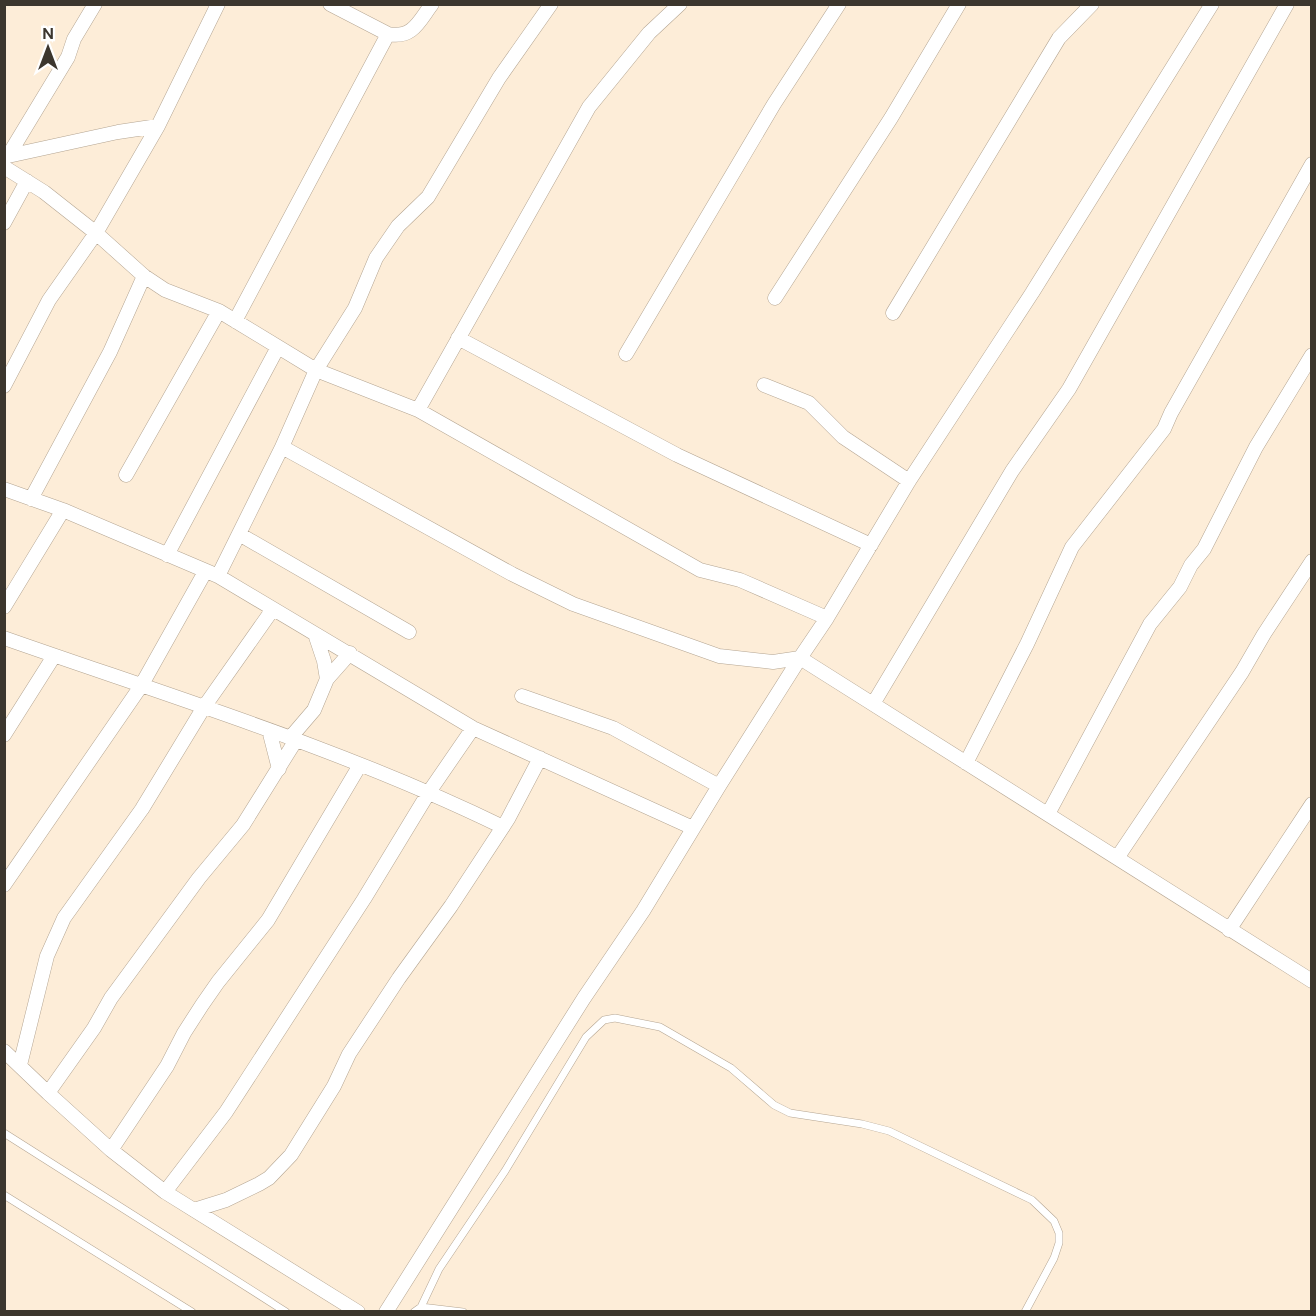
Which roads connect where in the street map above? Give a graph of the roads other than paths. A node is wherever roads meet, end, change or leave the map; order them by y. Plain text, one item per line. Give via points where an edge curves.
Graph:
1 (94, 4) edge
2 (218, 4) edge
3 (330, 4) edge
4 (432, 4) edge
5 (551, 4) edge
6 (680, 4) edge
7 (839, 4) edge
8 (959, 4) edge
9 (1092, 4) edge
10 (1212, 4) edge
11 (1287, 4) edge
12 (388, 34) junction
13 (158, 126) junction
14 (6, 161) edge
15 (1311, 164) edge
16 (27, 181) junction
17 (4, 223) edge
18 (96, 233) junction
19 (144, 276) junction
20 (775, 298) dead end
21 (219, 311) junction
22 (893, 313) dead end
23 (235, 321) junction
24 (458, 338) junction
25 (278, 347) junction
26 (627, 354) dead end
27 (1311, 355) edge
28 (316, 370) junction
29 (764, 385) dead end
30 (4, 386) edge
31 (418, 410) junction
32 (282, 447) junction
33 (126, 475) dead end
34 (909, 481) junction
35 (4, 489) edge
36 (32, 499) junction
37 (63, 510) junction
38 (238, 534) junction
39 (871, 545) junction
40 (167, 555) junction
41 (1311, 561) edge
42 (211, 574) junction
43 (4, 607) edge
44 (273, 609) junction
45 (827, 618) junction
46 (409, 632) dead end
47 (315, 634) junction
48 (4, 639) edge
49 (350, 653) junction
50 (54, 656) junction
51 (800, 658) junction
52 (327, 679) junction
53 (141, 686) junction
54 (522, 696) dead end
55 (873, 704) junction
56 (204, 707) junction
57 (473, 728) junction
58 (269, 730) junction
59 (4, 735) edge
60 (293, 739) junction
61 (540, 758) junction
62 (966, 763) junction
63 (360, 765) junction
64 (279, 769) junction
65 (719, 786) junction
66 (429, 792) junction
67 (1311, 804) edge
68 (1047, 814) junction
69 (503, 827) junction
70 (693, 828) junction
71 (1117, 858) junction
72 (4, 885) edge
73 (1229, 930) junction
74 (1311, 981) edge
75 (4, 1051) edge
76 (20, 1065) junction
77 (48, 1094) junction
78 (4, 1133) edge
79 (111, 1150) junction
80 (165, 1192) junction
81 (4, 1194) edge
82 (194, 1210) junction
83 (417, 1309) edge
84 (192, 1311) edge
85 (286, 1311) edge
86 (358, 1311) edge
87 (386, 1311) edge
88 (463, 1311) edge
89 (1025, 1311) edge

1 - 14 street via 68,57
2 - 13 street
3 - 12 street
4 - 12 street via 413,30 404,35
5 - 28 street via 499,78 428,197 398,226 376,258 355,308
6 - 24 street via 649,33 588,107
7 - 26 street via 774,104
8 - 20 street
9 - 22 street via 1059,38
10 - 34 street
11 - 55 street via 1069,389 1012,471
12 - 23 street
13 - 14 street via 118,132
13 - 18 street
14 - 16 street
15 - 62 street via 1164,429 1072,547
16 - 17 street
16 - 18 street
18 - 19 street
18 - 30 street via 49,300
19 - 21 street via 165,290
19 - 36 street via 110,351
21 - 23 street
21 - 33 street
23 - 25 street
24 - 31 street
24 - 39 street via 677,455
25 - 28 street
25 - 40 street
27 - 68 street via 1256,447 1204,549 1150,624
28 - 31 street
28 - 32 street
29 - 34 street via 809,403 843,436
31 - 45 street via 689,565 740,580
32 - 38 street
32 - 51 street via 573,604 719,656 773,662
34 - 39 street
35 - 36 street
36 - 37 street
37 - 40 street
37 - 43 street
38 - 42 street
38 - 46 street
39 - 45 street
40 - 42 street
41 - 71 street
42 - 44 street
42 - 53 street
44 - 47 street
44 - 56 street
45 - 51 street
47 - 49 street
47 - 52 street
48 - 50 street
49 - 52 street
49 - 57 street
50 - 53 street
50 - 59 street
51 - 55 street
51 - 65 street
52 - 60 street via 314,710
53 - 56 street
53 - 72 street
54 - 65 street via 614,728
55 - 62 street
56 - 58 street
56 - 76 street via 142,809 64,918 47,956
57 - 61 street
57 - 66 street
58 - 60 street
58 - 64 street
60 - 63 street
60 - 64 street
61 - 69 street
61 - 70 street
62 - 68 street
63 - 66 street
63 - 79 street via 268,920 213,990
64 - 77 street via 243,825 111,998
65 - 70 street
66 - 69 street
66 - 80 street via 226,1112
67 - 73 street
68 - 71 street
69 - 82 street via 349,1054 291,1155 259,1184
70 - 87 street
71 - 73 street
73 - 74 street
75 - 76 street
76 - 77 street
77 - 79 street
78 - 85 lane
79 - 80 street
80 - 82 street
81 - 84 lane
82 - 86 street
83 - 88 lane
83 - 89 lane via 586,1037 604,1020 615,1018 660,1027 674,1034 730,1068 774,1105 790,1113 889,1131 1032,1200 1054,1221 1059,1243

